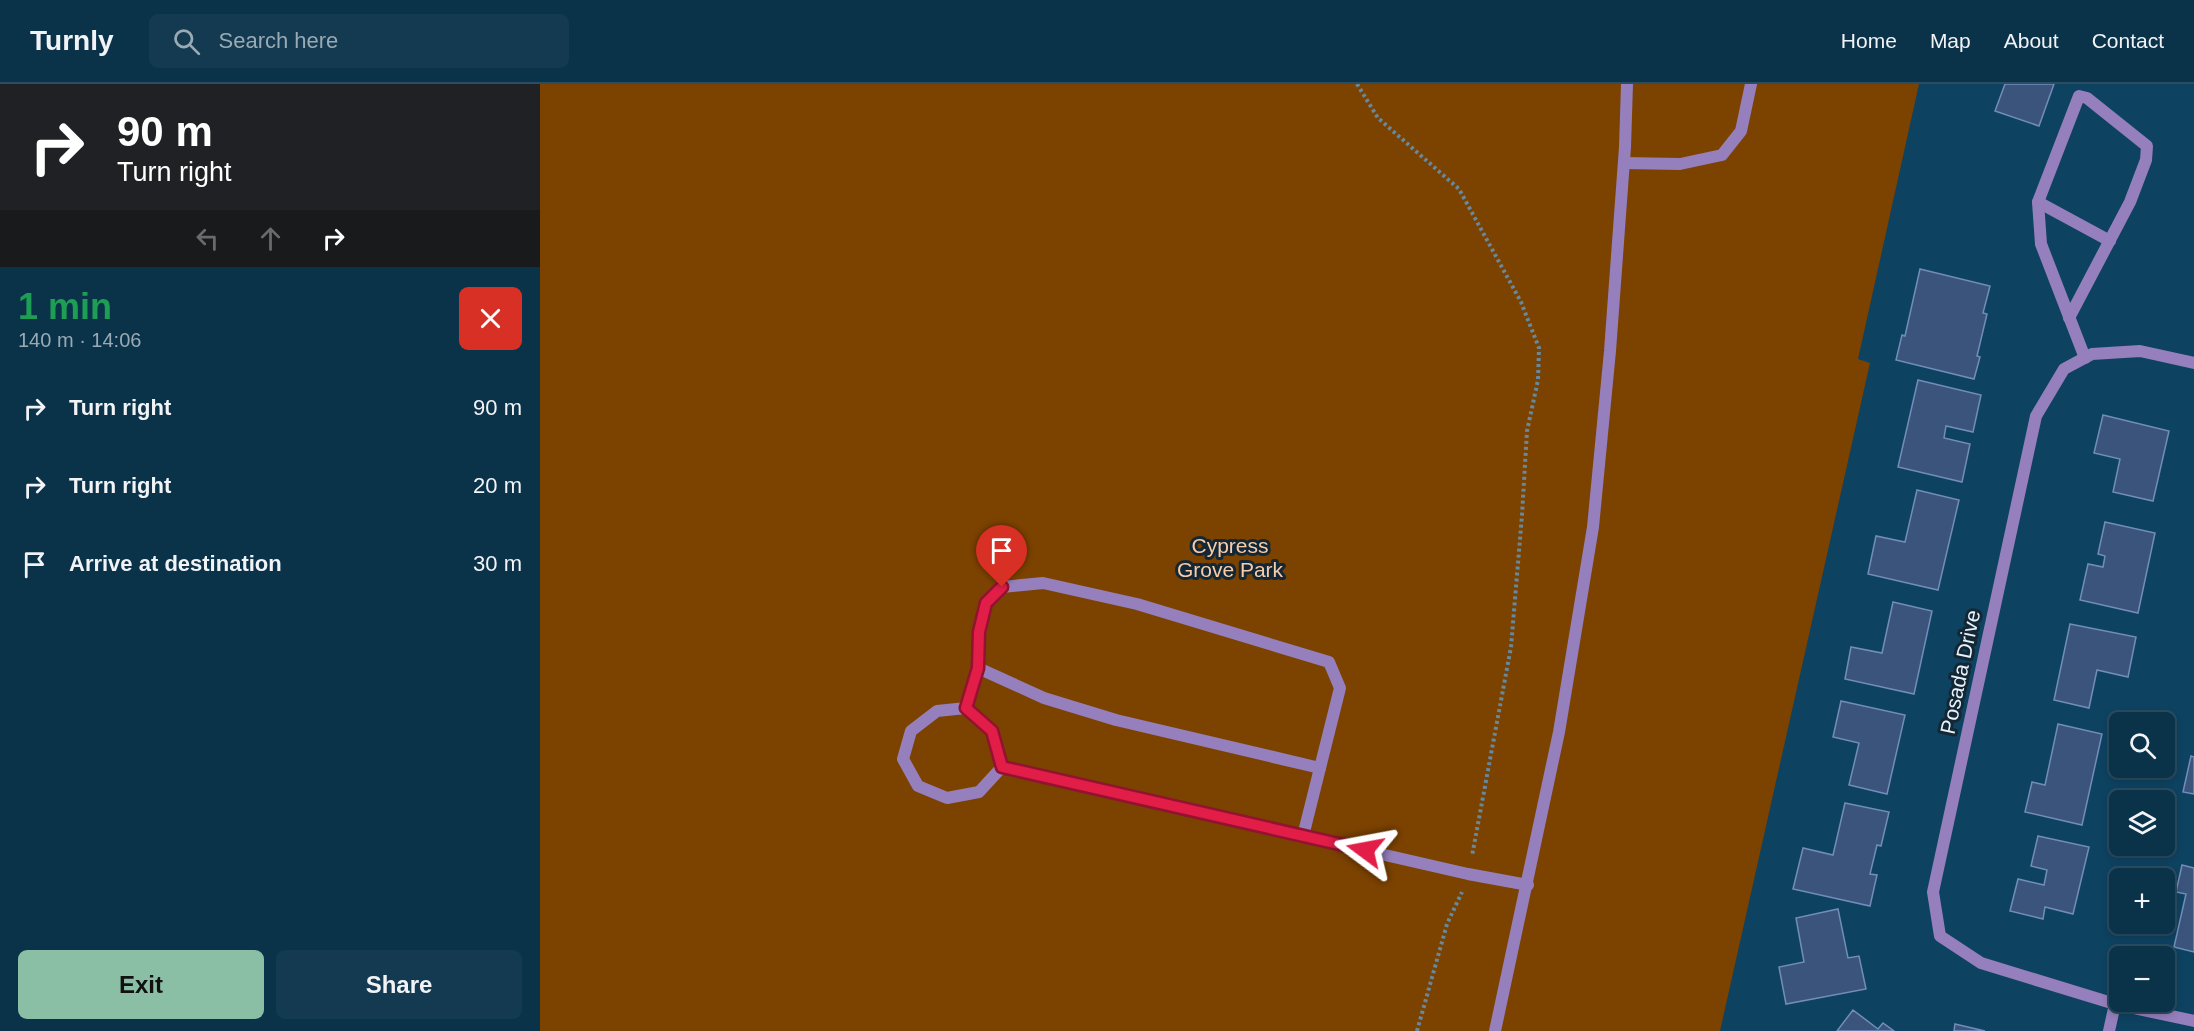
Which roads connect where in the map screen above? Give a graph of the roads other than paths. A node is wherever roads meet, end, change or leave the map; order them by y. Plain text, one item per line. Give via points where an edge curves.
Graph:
1 (1627, 84) edge
2 (1751, 84) edge
3 (1624, 163) junction
4 (2038, 202) junction
5 (2110, 241) junction
6 (2069, 318) junction
7 (2085, 358) junction
8 (2194, 363) edge
9 (978, 668) junction
10 (966, 708) junction
11 (1002, 767) junction
12 (1320, 768) junction
13 (1303, 836) junction
14 (1528, 885) junction
15 (2109, 1002) edge
16 (2113, 1012) edge
17 (2152, 1012) edge
18 (2194, 1021) edge
19 (1495, 1031) edge
20 (2109, 1031) edge

1 - 3 street
2 - 3 street via 1740,131 1722,155 1680,164
3 - 14 street via 1593,527 1559,732
4 - 5 street
4 - 5 street via 2079,96 2087,98 2147,146 2146,160 2130,202
4 - 6 street via 2041,244
5 - 6 street
6 - 7 street
7 - 8 street via 2092,354 2140,351
7 - 15 street, Posada Drive via 2064,369 2036,416 1933,892 1940,936 1981,963
9 - 10 street
9 - 12 street via 1044,698 1116,720
9 - 12 street via 979,632 986,603 1002,587 1044,582 1148,607 1329,663 1340,688
10 - 11 street via 992,731
10 - 11 street via 936,711 911,731 903,759 918,786 947,798 979,792
11 - 13 street
12 - 13 street
13 - 14 street
14 - 19 street
16 - 20 street
17 - 18 street

